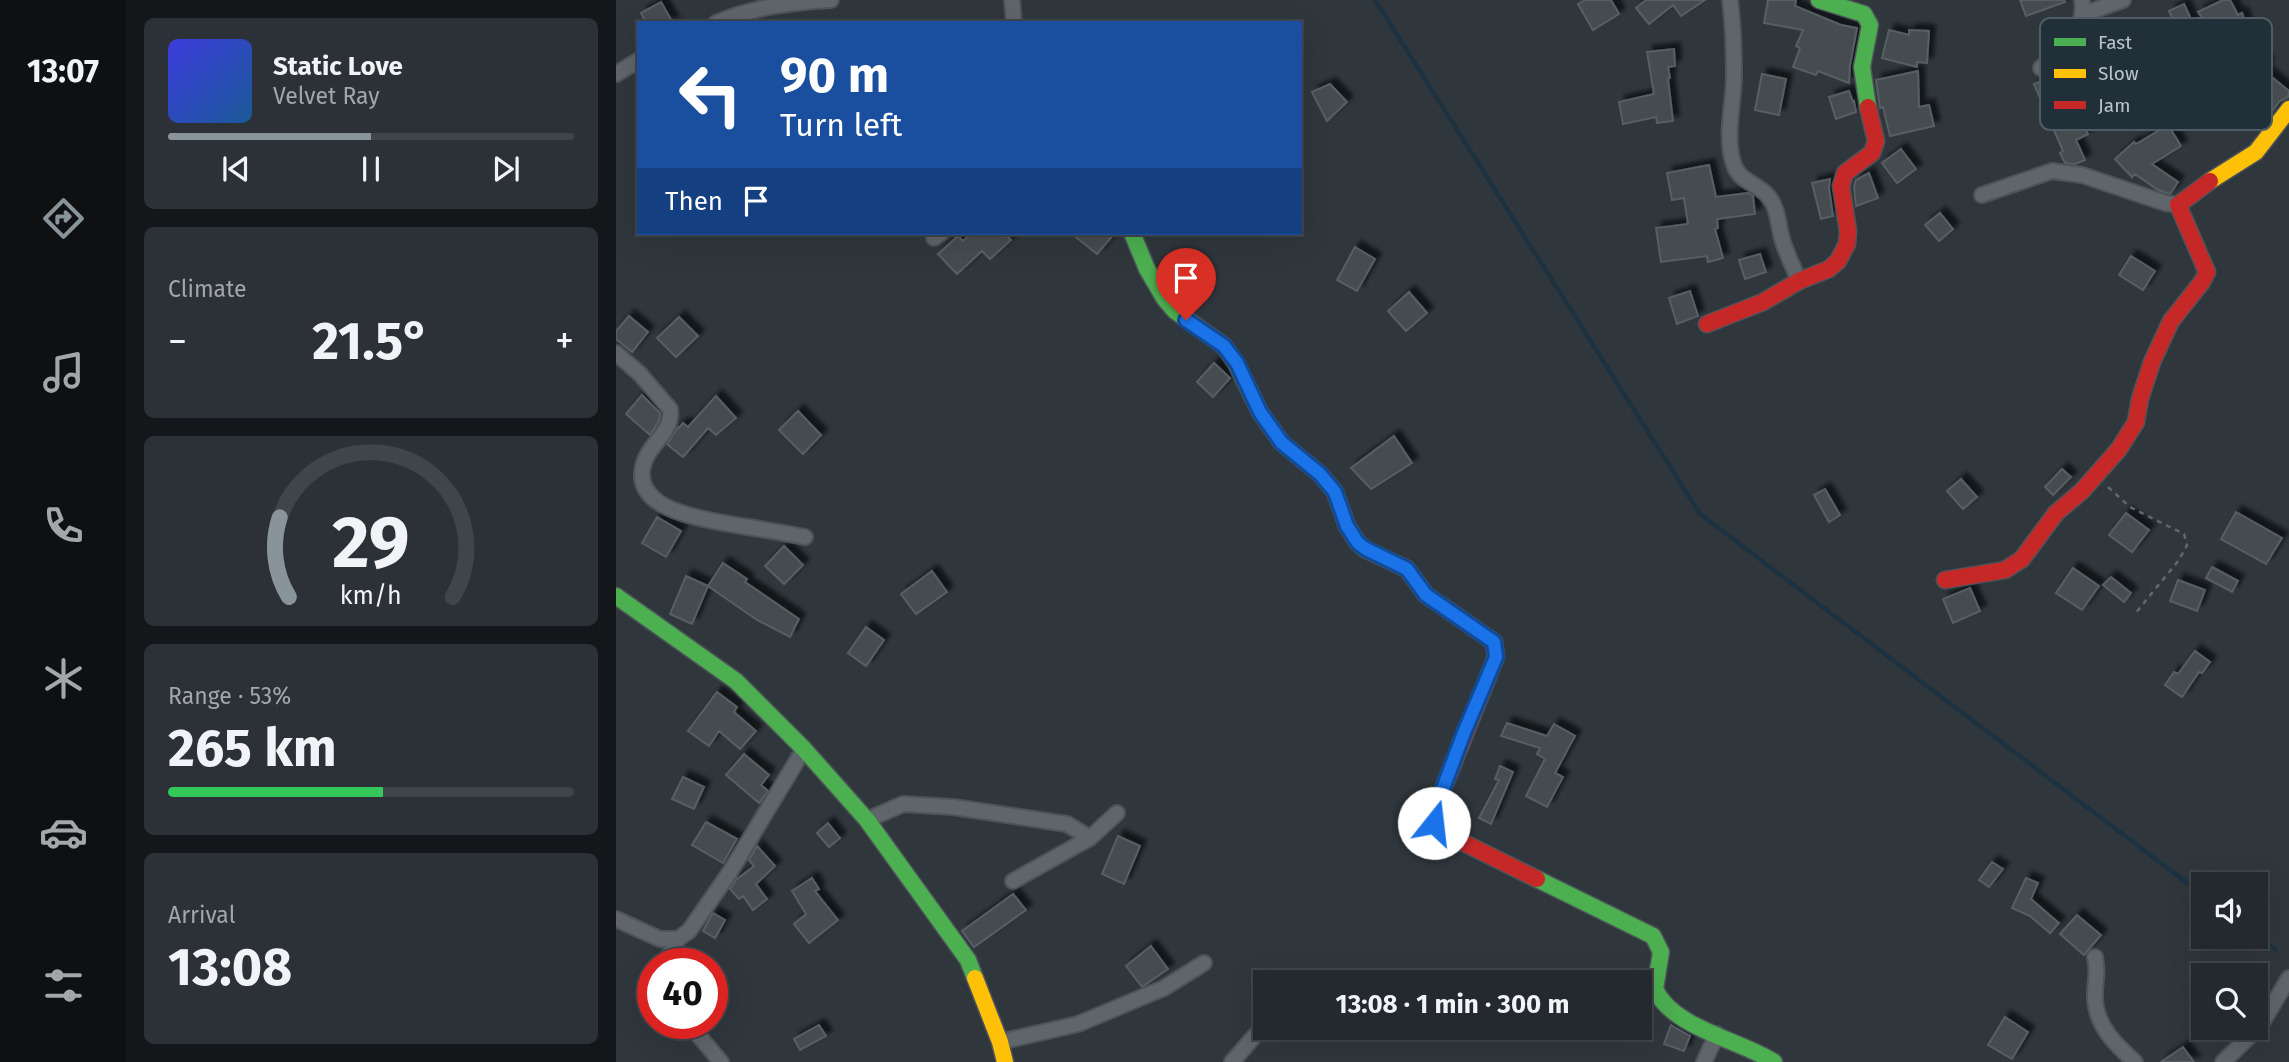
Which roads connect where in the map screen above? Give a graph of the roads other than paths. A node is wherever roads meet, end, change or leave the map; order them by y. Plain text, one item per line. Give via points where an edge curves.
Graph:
1 (831, 0) edge
2 (1012, 0) edge
3 (1730, 0) edge
4 (1819, 0) edge
5 (2123, 0) edge
6 (792, 1) edge
7 (2083, 7) edge
8 (732, 19) edge
9 (1014, 21) edge
10 (637, 61) edge
11 (616, 74) edge
12 (2289, 109) edge
13 (1982, 195) dead end
14 (2178, 205) junction
15 (1133, 235) edge
16 (1799, 281) junction
17 (1707, 324) dead end
18 (616, 353) edge
19 (805, 537) dead end
20 (1945, 580) dead end
21 (616, 596) edge
22 (804, 749) junction
23 (1117, 813) dead end
24 (867, 820) junction
25 (1090, 838) junction
26 (1013, 881) dead end
27 (616, 919) edge
28 (678, 939) junction
29 (673, 948) edge
30 (2095, 957) dead end
31 (1204, 963) dead end
32 (2289, 978) edge
33 (1717, 1034) junction
34 (1253, 1038) edge
35 (701, 1039) edge
36 (1000, 1042) junction
37 (720, 1062) edge
38 (1005, 1062) edge
39 (1232, 1062) edge
40 (1704, 1062) edge
41 (1774, 1062) edge
42 (2136, 1062) edge
43 (2223, 1062) edge

1 - 6 street
2 - 9 street
3 - 16 street via 1734,76 1731,157 1738,176 1771,199
4 - 16 street via 1868,19 1862,67 1876,141 1872,153 1845,173 1841,186 1847,244 1838,261
5 - 7 street
6 - 8 street
10 - 11 street
12 - 14 street via 2256,152
13 - 14 street via 2052,171
14 - 20 street via 2207,272 2172,321 2152,362 2136,422 2119,449 2056,513 2022,559 2005,570
15 - 33 street via 1164,298 1224,346 1282,443 1335,492 1358,543 1407,569 1426,595 1494,642 1496,657 1438,802 1433,817 1436,827 1653,936 1662,950 1657,994 1677,1014
16 - 17 street via 1763,302
18 - 19 street via 670,410 669,425 642,467 644,485 656,501 683,515
21 - 22 street via 736,681
22 - 24 street
22 - 28 street via 730,872 690,931
23 - 25 street
24 - 25 street via 903,804 953,807 1067,824
24 - 36 street via 968,960
25 - 26 street
27 - 28 street via 660,939
28 - 29 street
30 - 42 street via 2099,1023
31 - 36 street via 1164,988 1078,1024
32 - 43 street via 2260,1026
33 - 40 street
33 - 41 street
34 - 39 street
35 - 37 street
36 - 38 street

